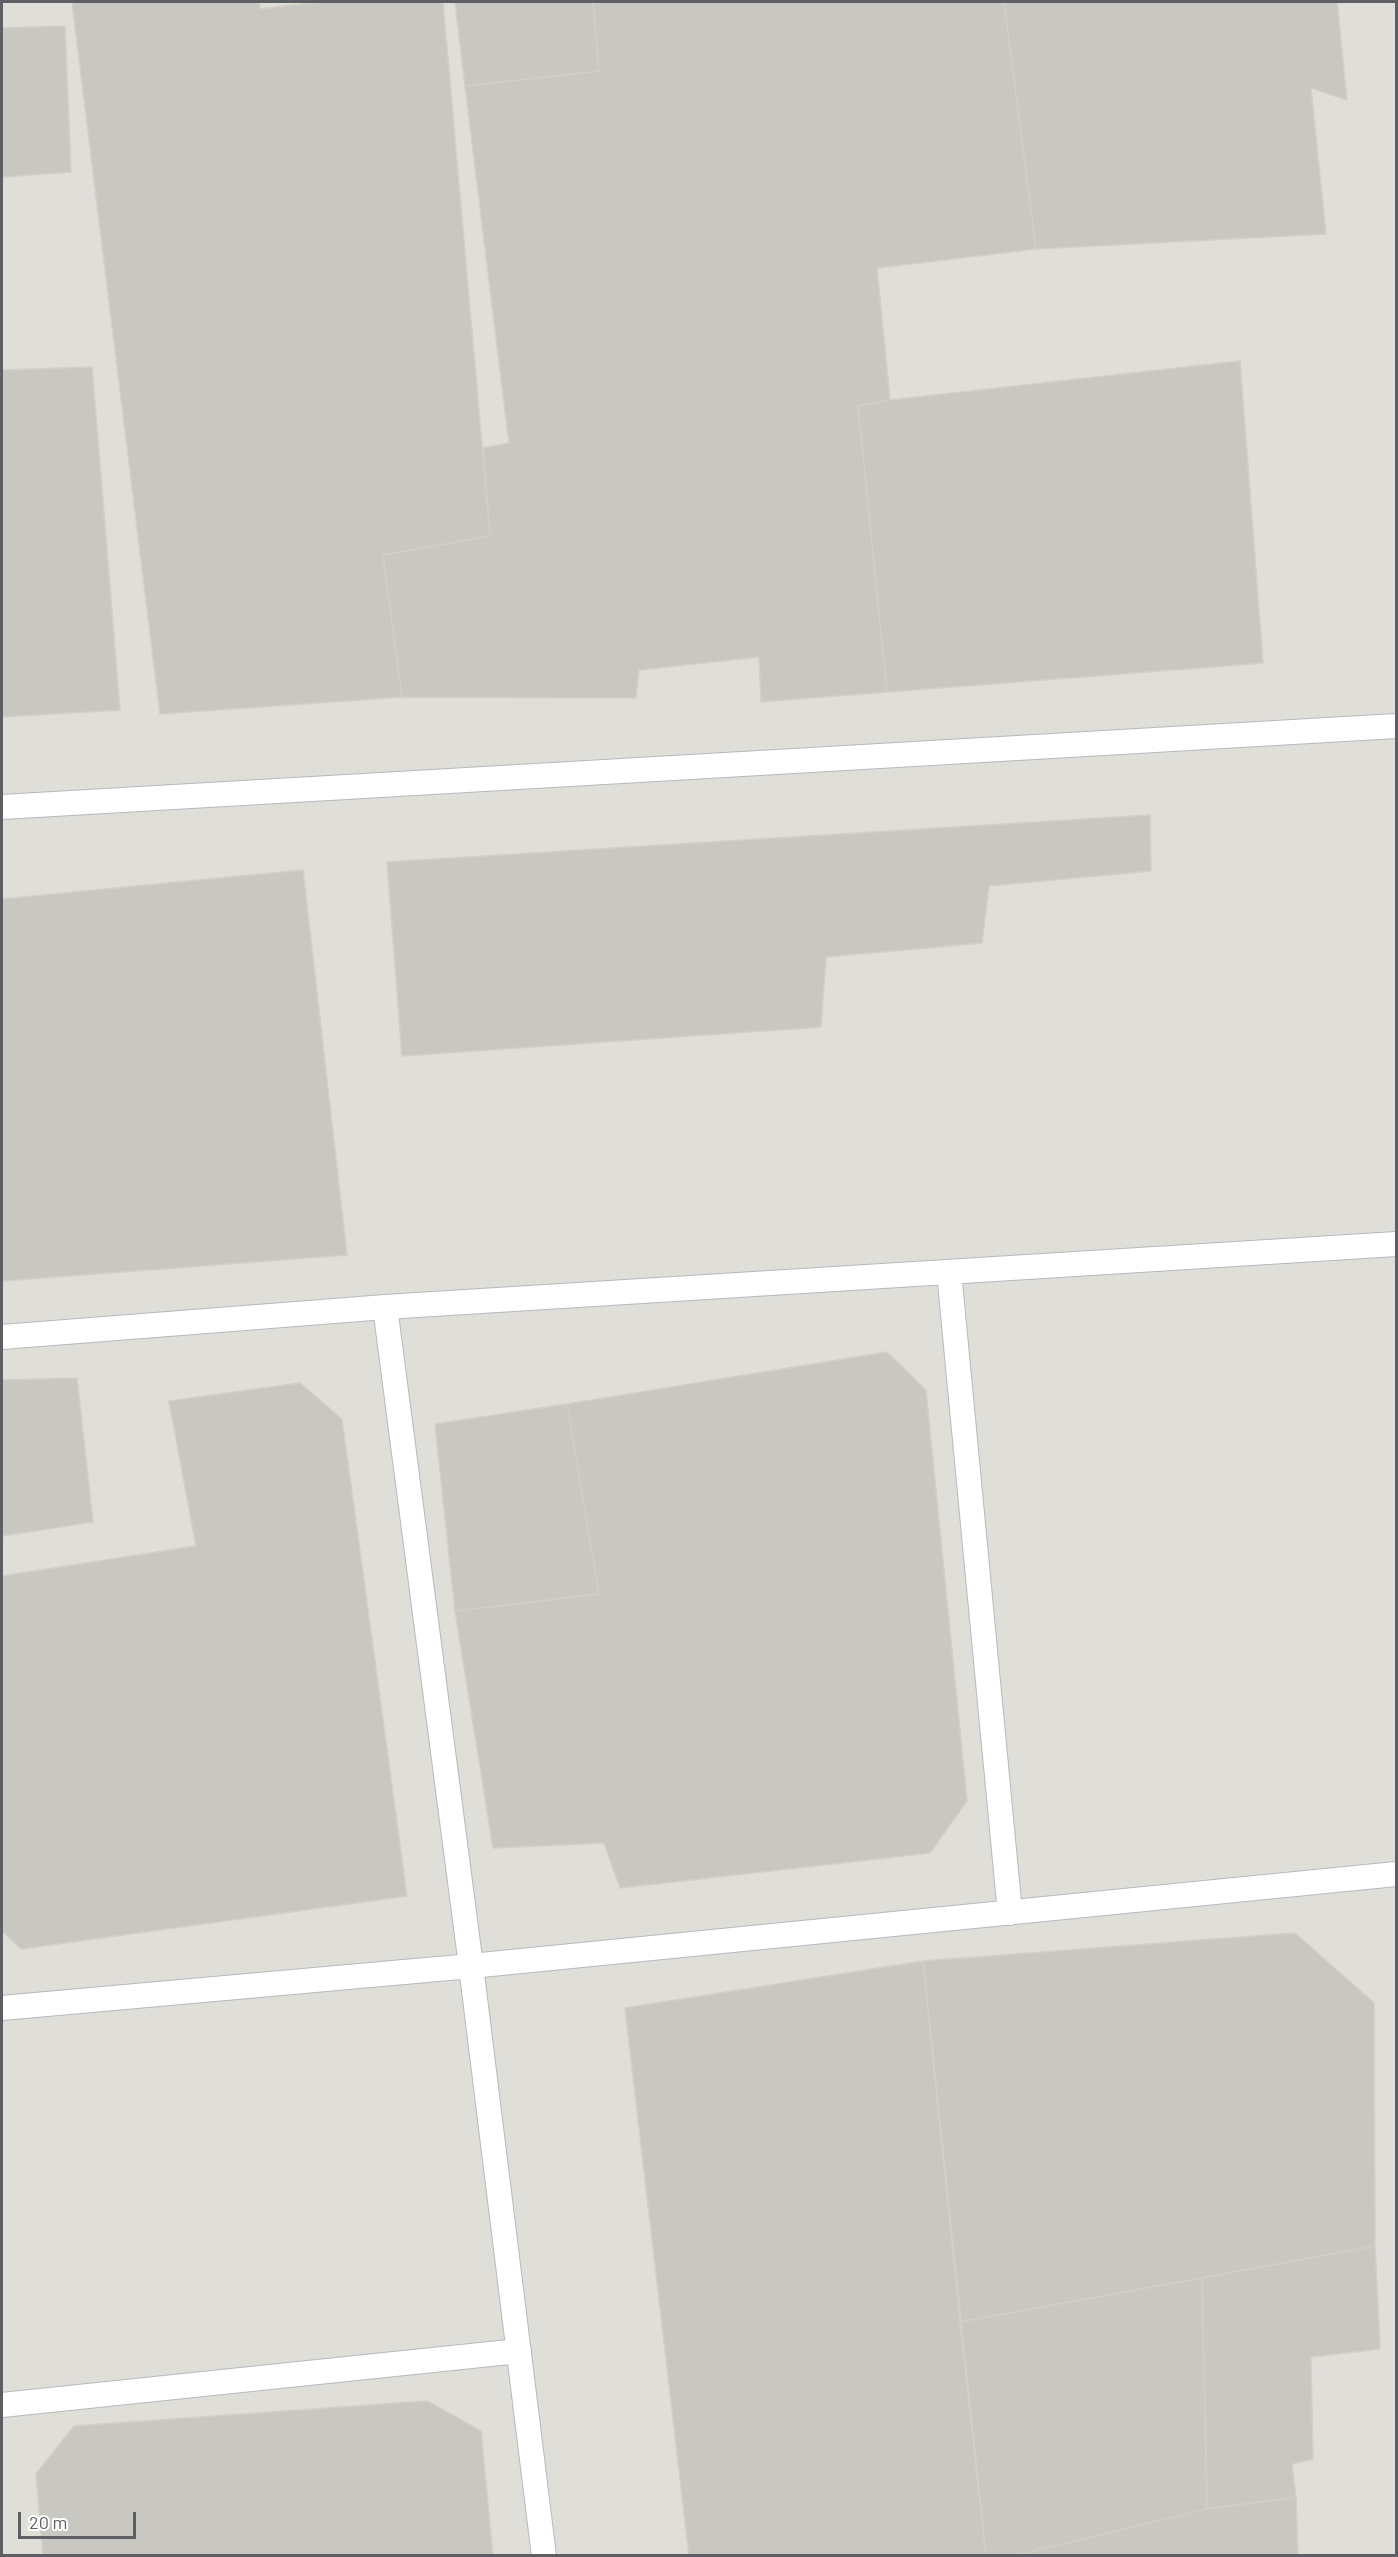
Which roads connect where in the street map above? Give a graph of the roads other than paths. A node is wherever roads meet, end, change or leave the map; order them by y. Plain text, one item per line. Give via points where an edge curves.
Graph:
1 (1396, 726) edge
2 (2, 807) edge
3 (1396, 1244) edge
4 (949, 1272) junction
5 (385, 1307) junction
6 (2, 1337) edge
7 (1396, 1874) edge
8 (1010, 1913) junction
9 (471, 1966) junction
10 (2, 2008) edge
11 (519, 2351) junction
12 (2, 2405) edge
13 (544, 2556) edge

1 - 2 lane
3 - 4 lane
4 - 5 lane
4 - 8 lane
5 - 6 lane
5 - 9 lane
7 - 8 lane
8 - 9 lane
9 - 10 lane
9 - 11 lane
11 - 12 lane
11 - 13 lane

